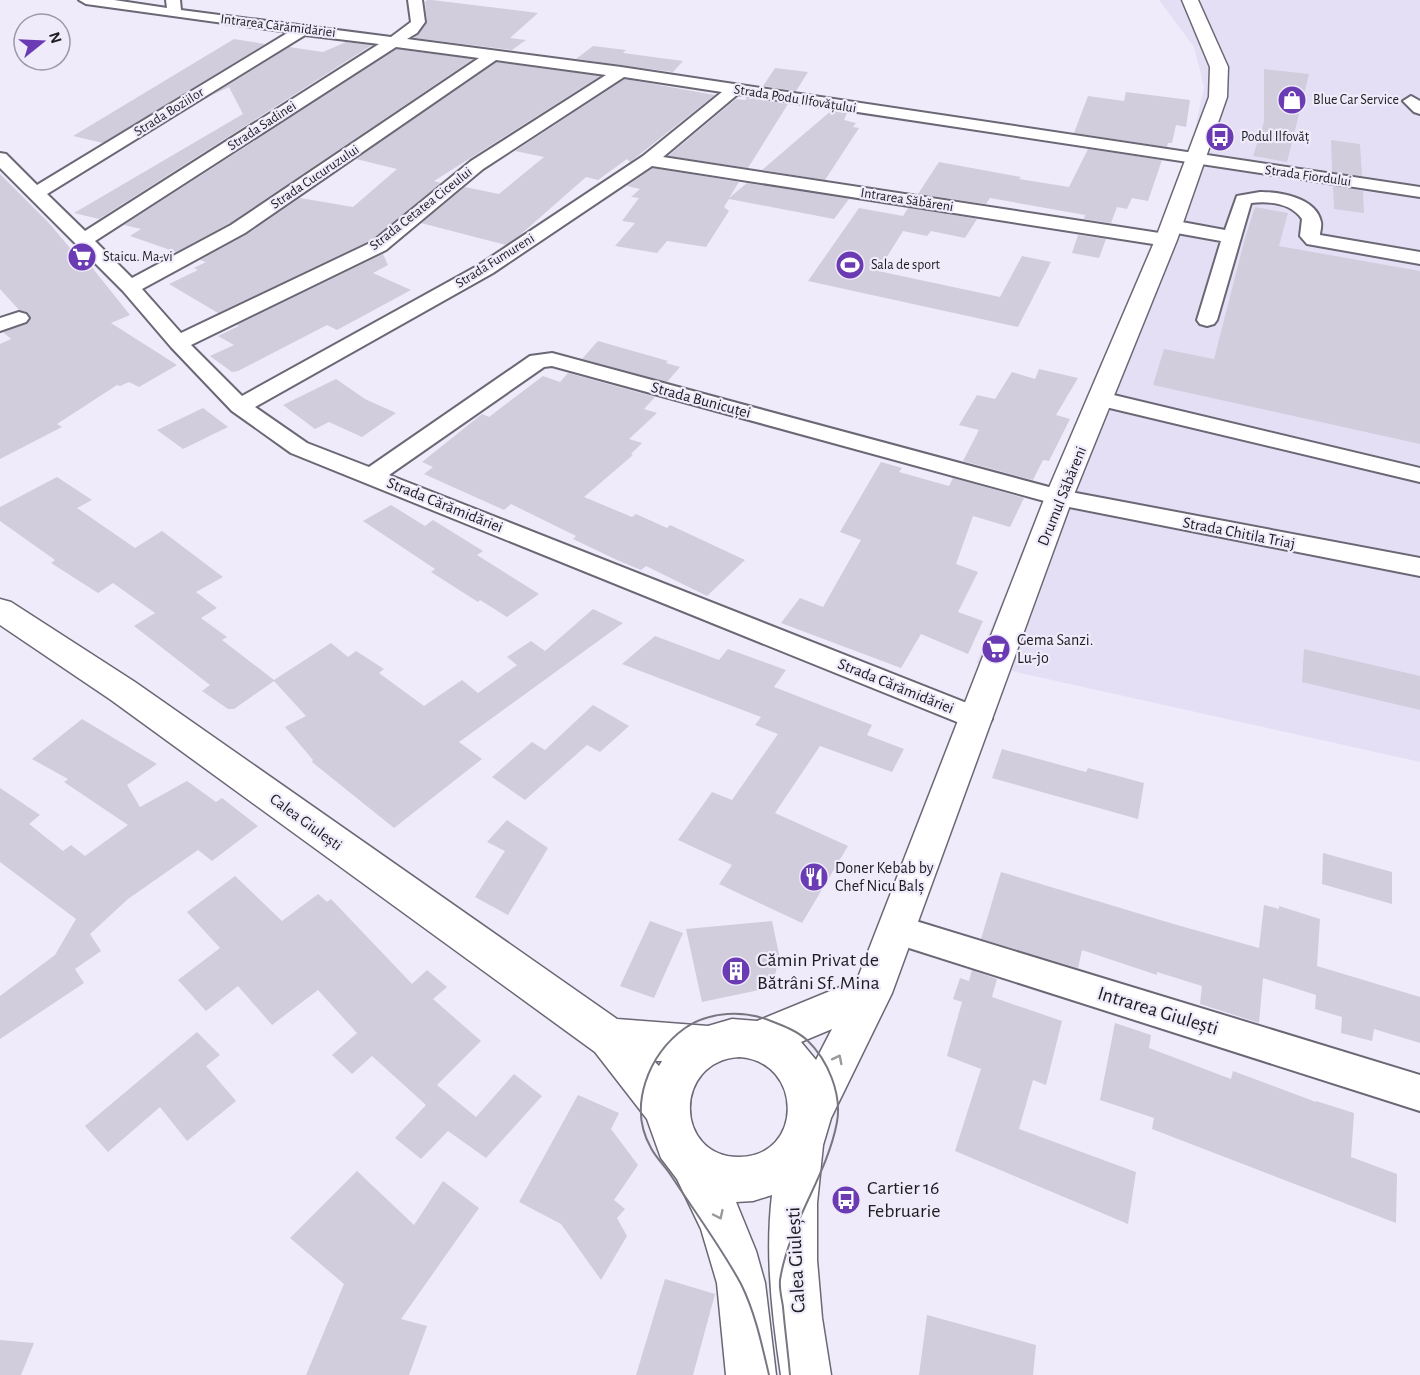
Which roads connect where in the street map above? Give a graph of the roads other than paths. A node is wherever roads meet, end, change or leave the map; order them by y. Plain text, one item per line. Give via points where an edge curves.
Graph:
1 (86, 0) edge
2 (415, 0) edge
3 (1190, 0) edge
4 (173, 6) edge
5 (303, 30) junction
6 (395, 41) junction
7 (493, 55) junction
8 (621, 72) junction
9 (734, 90) junction
10 (0, 158) edge
11 (649, 160) junction
12 (1196, 160) junction
13 (1420, 192) edge
14 (35, 194) junction
15 (1168, 233) junction
16 (1233, 237) junction
17 (84, 240) junction
18 (1420, 258) edge
19 (130, 287) junction
20 (1207, 320) dead end
21 (178, 343) junction
22 (1101, 399) junction
23 (240, 406) junction
24 (1420, 475) edge
25 (372, 476) junction
26 (1059, 497) junction
27 (1420, 567) edge
28 (0, 610) edge
29 (977, 719) junction
30 (896, 930) junction
31 (872, 993) junction
32 (610, 1038) junction
33 (756, 1041) junction
34 (708, 1045) junction
35 (1420, 1093) edge
36 (666, 1109) junction
37 (807, 1129) junction
38 (693, 1163) junction
39 (751, 1375) edge
40 (806, 1375) edge

1 - 4 street, Intrarea Cărămidăriei
2 - 6 street, Strada Sadinei via 418,22
3 - 12 main road, Drumul Săbăreni via 1219,67 1218,97
4 - 5 street, Intrarea Cărămidăriei
5 - 6 street, Intrarea Cărămidăriei
5 - 14 street, Strada Boziilor
6 - 7 street, Strada Podu Ilfovățului
6 - 17 street, Strada Sadinei
7 - 8 street, Strada Podu Ilfovățului
7 - 19 street, Strada Cucuruzului via 238,229
8 - 9 street, Strada Podu Ilfovățului
8 - 21 street, Strada Cetatea Ciceului via 477,165 379,246
9 - 11 street, Strada Fumureni
9 - 12 street, Strada Podu Ilfovățului
10 - 14 street, Strada Cărămidăriei
11 - 15 street, Intrarea Săbăreni
11 - 23 street, Strada Fumureni via 486,269
12 - 13 street, Strada Fiordului
12 - 15 main road, Drumul Săbăreni
14 - 17 street, Strada Cărămidăriei
15 - 16 street, Intrarea Săbăreni
15 - 22 main road, Drumul Săbăreni
16 - 18 street via 1243,200 1270,198 1293,203 1310,216 1308,236 1314,240
16 - 20 street
17 - 19 street, Strada Cărămidăriei
19 - 21 street, Strada Cărămidăriei
21 - 23 street, Strada Cărămidăriei
22 - 24 street
22 - 26 main road, Drumul Săbăreni
23 - 25 street, Strada Cărămidăriei via 299,447
25 - 26 street, Strada Bunicuței via 538,361 552,359
25 - 29 street, Strada Cărămidăriei
26 - 27 street, Strada Chitila Triaj
26 - 29 main road, Drumul Săbăreni
28 - 32 main road, Calea Giulești via 123,691
29 - 30 main road, Drumul Săbăreni
30 - 31 main road, Drumul Săbăreni
30 - 35 street, Intrarea Giulești
31 - 33 main road
37 -> 31 main road, Drumul Săbăreni
32 - 34 main road
32 - 36 main road, Calea Giulești
33 - 34 main road via 740,1039
33 - 37 main road via 790,1059 805,1083
34 - 36 main road via 677,1071
36 - 38 main road via 670,1129
37 - 38 main road via 788,1161 772,1173 731,1179
37 - 40 main road, Calea Giulești via 794,1183 791,1240
38 -> 39 main road via 732,1249 741,1285

